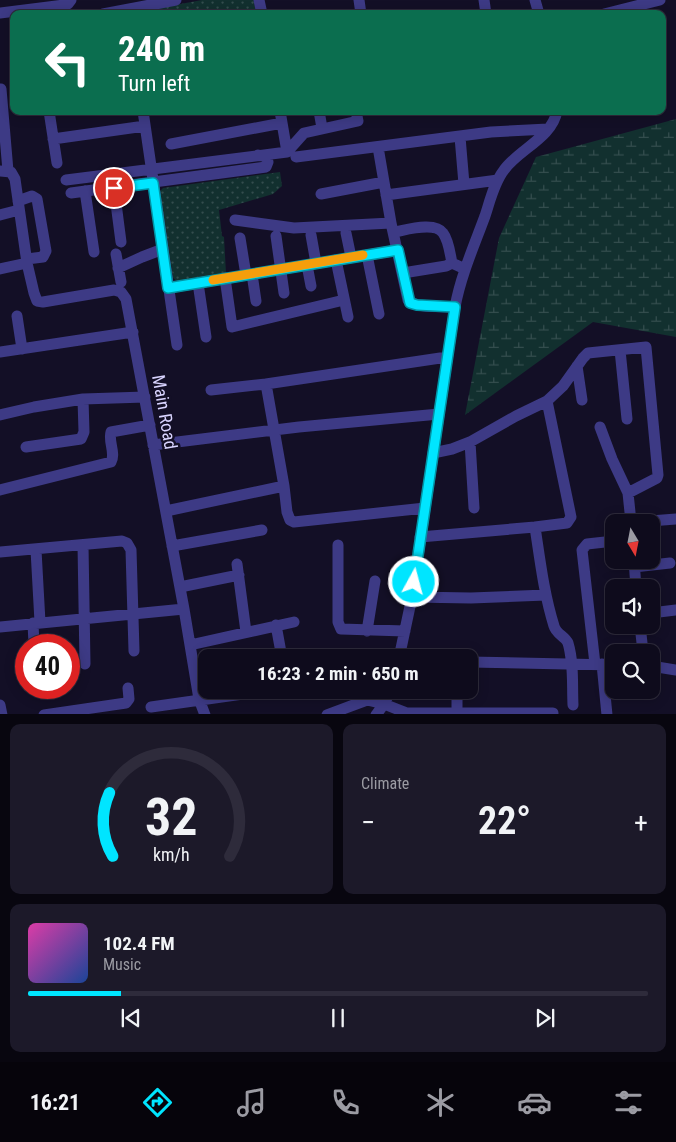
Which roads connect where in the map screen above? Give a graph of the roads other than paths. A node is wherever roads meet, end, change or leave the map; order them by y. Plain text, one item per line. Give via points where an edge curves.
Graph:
1 (71, 0) edge
2 (176, 0) edge
3 (660, 0) edge
4 (24, 10) edge
5 (132, 10) edge
6 (638, 10) edge
7 (1, 89) edge
8 (50, 115) edge
9 (144, 115) edge
10 (281, 115) edge
11 (320, 115) edge
12 (357, 115) edge
13 (555, 115) edge
14 (282, 123) junction
15 (145, 126) junction
16 (322, 128) junction
17 (548, 129) junction
18 (460, 137) junction
19 (53, 139) junction
20 (171, 144) dead end
21 (378, 147) junction
22 (292, 154) junction
23 (258, 156) junction
24 (57, 163) dead end
25 (151, 169) junction
26 (4, 171) edge
27 (66, 180) dead end
28 (498, 180) junction
29 (384, 182) junction
30 (153, 183) junction
31 (464, 184) junction
32 (114, 188) junction
33 (85, 192) junction
34 (71, 193) dead end
35 (321, 194) dead end
36 (386, 195) junction
37 (18, 205) junction
38 (0, 215) edge
39 (235, 220) dead end
40 (393, 227) junction
41 (346, 233) dead end
42 (311, 235) dead end
43 (276, 236) dead end
44 (240, 238) dead end
45 (121, 242) dead end
46 (163, 250) junction
47 (398, 250) junction
48 (94, 252) dead end
49 (116, 254) dead end
50 (367, 254) junction
51 (351, 257) junction
52 (336, 260) junction
53 (27, 261) junction
54 (452, 263) junction
55 (312, 264) junction
56 (118, 268) junction
57 (0, 269) edge
58 (281, 269) junction
59 (464, 269) junction
60 (403, 273) junction
61 (249, 274) junction
62 (224, 278) junction
63 (121, 282) dead end
64 (198, 283) junction
65 (311, 286) dead end
66 (168, 288) junction
67 (284, 292) dead end
68 (344, 300) junction
69 (256, 301) dead end
70 (455, 307) junction
71 (379, 314) dead end
72 (17, 316) dead end
73 (348, 317) dead end
74 (133, 332) junction
75 (206, 337) dead end
76 (176, 345) dead end
77 (22, 349) junction
78 (620, 350) junction
79 (0, 352) edge
80 (447, 356) junction
81 (577, 366) junction
82 (266, 384) junction
83 (211, 390) dead end
84 (145, 397) junction
85 (83, 399) junction
86 (582, 400) dead end
87 (547, 401) junction
88 (439, 414) junction
89 (0, 415) edge
90 (627, 419) dead end
91 (150, 425) junction
92 (600, 427) dead end
93 (275, 431) junction
94 (470, 442) junction
95 (153, 445) junction
96 (26, 447) dead end
97 (433, 453) junction
98 (284, 486) junction
99 (0, 490) edge
100 (628, 493) junction
101 (425, 508) junction
102 (474, 508) dead end
103 (166, 511) junction
104 (630, 514) edge
105 (676, 520) edge
106 (660, 521) edge
107 (535, 527) junction
108 (262, 530) dead end
109 (420, 537) junction
110 (605, 542) edge
111 (82, 545) junction
112 (338, 545) dead end
113 (172, 546) junction
114 (36, 550) junction
115 (0, 552) edge
116 (660, 563) edge
117 (670, 563) dead end
118 (375, 581) dead end
119 (180, 588) junction
120 (546, 595) junction
121 (412, 597) junction
122 (184, 609) junction
123 (676, 610) edge
124 (660, 612) edge
125 (134, 614) junction
126 (84, 618) junction
127 (294, 622) dead end
128 (37, 623) junction
129 (276, 625) junction
130 (0, 627) edge
131 (366, 630) junction
132 (405, 631) junction
133 (246, 632) junction
134 (36, 634) edge
135 (190, 645) junction
136 (280, 649) edge
137 (401, 649) edge
138 (134, 651) dead end
139 (478, 662) edge
140 (85, 664) dead end
141 (571, 664) junction
142 (603, 664) edge
143 (660, 667) edge
144 (676, 670) edge
145 (128, 688) dead end
146 (198, 693) edge
147 (199, 699) joint
148 (386, 699) edge
149 (457, 699) edge
150 (384, 704) junction
151 (0, 705) edge
152 (573, 705) dead end
153 (151, 707) dead end
154 (553, 713) dead end
155 (2, 714) edge
156 (44, 714) edge
157 (205, 714) edge
158 (326, 714) edge
159 (376, 714) edge
160 (457, 714) edge
161 (607, 714) edge

1 - 4 street via 64,5
2 - 5 street
3 - 6 street
7 - 26 street
8 - 19 street
9 - 15 street
10 - 14 street
11 - 16 street
12 - 16 street via 358,121
13 - 17 street
14 - 20 street
14 - 22 street
15 - 19 street
15 - 25 street
16 - 22 street via 304,133
17 - 18 street
17 - 28 street via 510,162
18 - 21 street
18 - 31 street
19 - 24 street
21 - 22 street
21 - 29 street
22 - 23 street
23 - 25 street
23 - 30 street via 266,157 266,167
25 - 27 street
25 - 30 street
26 - 37 street, Main Road via 14,174
28 - 31 street
28 - 59 street
29 - 35 street
29 - 36 street
30 - 32 street
30 - 46 street
31 - 36 street
32 - 33 street
32 - 45 street
33 - 34 street
33 - 48 street
36 - 40 street
37 - 38 street
37 - 53 street, Main Road
37 - 53 street via 32,196 37,198 43,231 45,254
39 - 40 street via 294,228
40 - 47 street
40 - 54 street via 430,226 443,231
41 - 51 street
42 - 55 street
43 - 58 street
44 - 61 street
46 - 56 street
46 - 66 street
47 - 50 street
47 - 60 street
49 - 56 street
50 - 51 street
50 - 71 street
51 - 52 street
52 - 55 street
52 - 68 street
53 - 57 street
53 - 74 street, Main Road via 37,301 114,290 121,292 126,298
54 - 59 street
54 - 60 street
55 - 58 street
55 - 65 street
56 - 63 street
58 - 61 street
58 - 67 street
59 - 70 street
60 - 70 street via 410,303
61 - 62 street
61 - 69 street
62 - 64 street
62 - 68 street via 232,327
64 - 66 street
64 - 75 street
66 - 76 street
68 - 73 street
70 - 80 street
72 - 77 street
74 - 77 street
74 - 84 street, Main Road
77 - 79 street
78 - 81 street via 588,353
78 - 90 street
78 - 100 street via 646,347 658,475
80 - 82 street
80 - 88 street
81 - 86 street
81 - 87 street
82 - 83 street
82 - 93 street
84 - 85 street
84 - 91 street, Main Road
85 - 89 street
85 - 96 street via 84,432 81,439
87 - 94 street
87 - 107 street via 571,518 567,523
88 - 93 street
88 - 97 street
91 - 95 street, Main Road
91 - 99 street via 111,432 111,462
92 - 100 street
93 - 95 street
93 - 98 street
94 - 97 street
94 - 102 street
95 - 103 street, Main Road
97 - 101 street
98 - 101 street via 287,517 294,522
98 - 103 street
100 - 104 street
101 - 109 street
103 - 113 street, Main Road
105 - 106 street
107 - 109 street
107 - 120 street
108 - 113 street
109 - 121 street
110 - 142 street via 587,544 582,550
111 - 114 street
111 - 125 street via 122,541 130,546
111 - 126 street
112 - 131 street via 339,626 341,630
113 - 119 street, Main Road
114 - 115 street
114 - 128 street
116 - 117 street
118 - 131 street
119 - 122 street, Main Road
119 - 133 street via 238,569
120 - 121 street
120 - 141 street via 556,631 568,643
121 - 132 street
122 - 125 street
122 - 135 street, Main Road
123 - 124 street
125 - 126 street
125 - 138 street
126 - 128 street
126 - 140 street
127 - 129 street
128 - 130 street
128 - 134 street
129 - 133 street
129 - 136 street
131 - 132 street
132 - 137 street
133 - 135 street
135 - 146 street, Main Road
139 - 141 street
141 - 142 street
141 - 152 street
142 - 161 street
143 - 144 street
145 - 156 street via 126,703
147 - 153 street
147 - 157 street, Main Road
148 - 150 street
149 - 160 street
150 - 158 street via 367,700
150 - 159 street
150 - 160 street via 406,712
151 - 155 street
154 - 160 street

